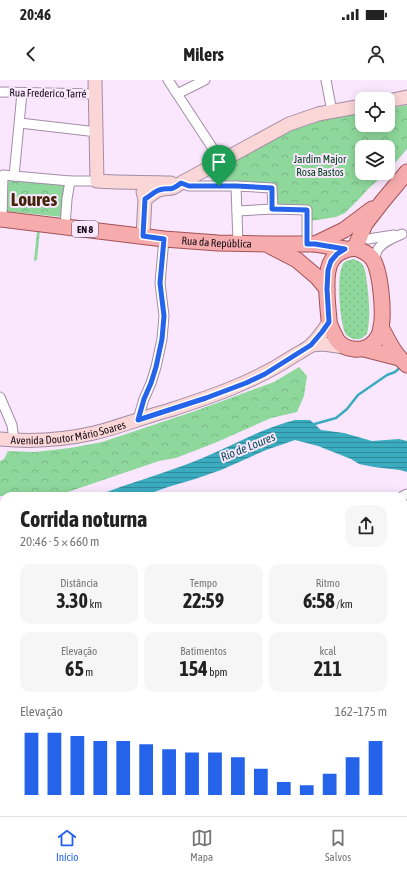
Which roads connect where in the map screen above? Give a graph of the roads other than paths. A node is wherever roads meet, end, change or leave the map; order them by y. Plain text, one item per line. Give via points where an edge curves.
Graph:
1 (95, 80) edge
2 (168, 80) edge
3 (205, 80) edge
4 (326, 80) edge
5 (0, 92) edge
6 (22, 93) junction
7 (96, 94) junction
8 (177, 94) junction
9 (407, 97) edge
10 (395, 100) edge
11 (355, 107) edge
12 (332, 112) junction
13 (20, 123) junction
14 (97, 132) junction
15 (221, 161) junction
16 (407, 172) edge
17 (2, 175) edge
18 (14, 176) junction
19 (70, 181) junction
20 (97, 182) junction
21 (135, 183) junction
22 (181, 183) junction
23 (236, 186) junction
24 (145, 199) junction
25 (382, 202) junction
26 (272, 209) junction
27 (237, 211) junction
28 (1, 219) edge
29 (65, 227) junction
30 (367, 231) junction
31 (405, 234) edge
32 (143, 236) junction
33 (164, 239) junction
34 (238, 243) junction
35 (267, 244) junction
36 (311, 244) junction
37 (350, 249) junction
38 (374, 261) junction
39 (327, 289) junction
40 (329, 322) junction
41 (381, 327) junction
42 (311, 345) junction
43 (345, 347) junction
44 (364, 348) junction
45 (403, 361) edge
46 (0, 396) edge
47 (4, 417) edge
48 (138, 420) junction
49 (0, 439) edge
50 (14, 440) junction

1 - 7 street
2 - 8 street
3 - 8 street
4 - 12 street
5 - 6 street, Rua Frederico Tarré
6 - 7 street, Rua Frederico Tarré
6 - 13 street
7 - 14 street
8 - 15 street
9 - 10 street
11 - 12 street
12 - 15 street via 289,124
13 - 14 street
13 - 18 street
14 - 20 street
15 - 22 street
16 - 25 main road
17 - 18 street
17 - 28 street
18 - 19 street
19 - 20 street
19 - 29 street
20 - 21 street
21 - 22 street
21 - 24 street via 141,187
22 - 23 street via 189,186
22 - 24 street via 175,188 156,191
23 - 26 street via 272,188
23 - 27 street
24 - 32 street
25 - 30 main road
25 - 36 main road via 344,230
26 - 27 street
26 - 36 street via 307,210
27 - 34 street
28 - 29 main road, Rua da República / EN 8
29 - 32 main road, Rua da República / EN 8
30 - 31 street
30 - 37 main road
30 - 38 main road
31 - 38 street via 384,243
32 - 33 main road, Rua da República / EN 8
33 - 34 main road, Rua da República / EN 8
33 - 48 street via 160,283 164,316 162,339
34 - 35 main road, Rua da República / EN 8
35 - 36 main road, Rua da República
35 - 39 main road, Rua da República via 297,260
36 - 37 main road, Rua da República
37 - 38 main road, Rua da República via 364,251
37 - 39 main road via 337,254 331,261
38 - 41 main road via 381,296
39 - 40 main road
40 - 42 street, Avenida Doutor Mário Soares
40 - 43 main road via 337,341
41 - 44 main road via 372,344
41 - 45 main road via 390,345
42 - 43 street
42 - 48 street, Avenida Doutor Mário Soares via 246,383
43 - 44 main road via 354,350
44 - 45 main road
46 - 47 street
47 - 50 street via 12,425
48 - 50 street, Avenida Doutor Mário Soares via 69,437
49 - 50 street, Avenida Doutor Mário Soares

